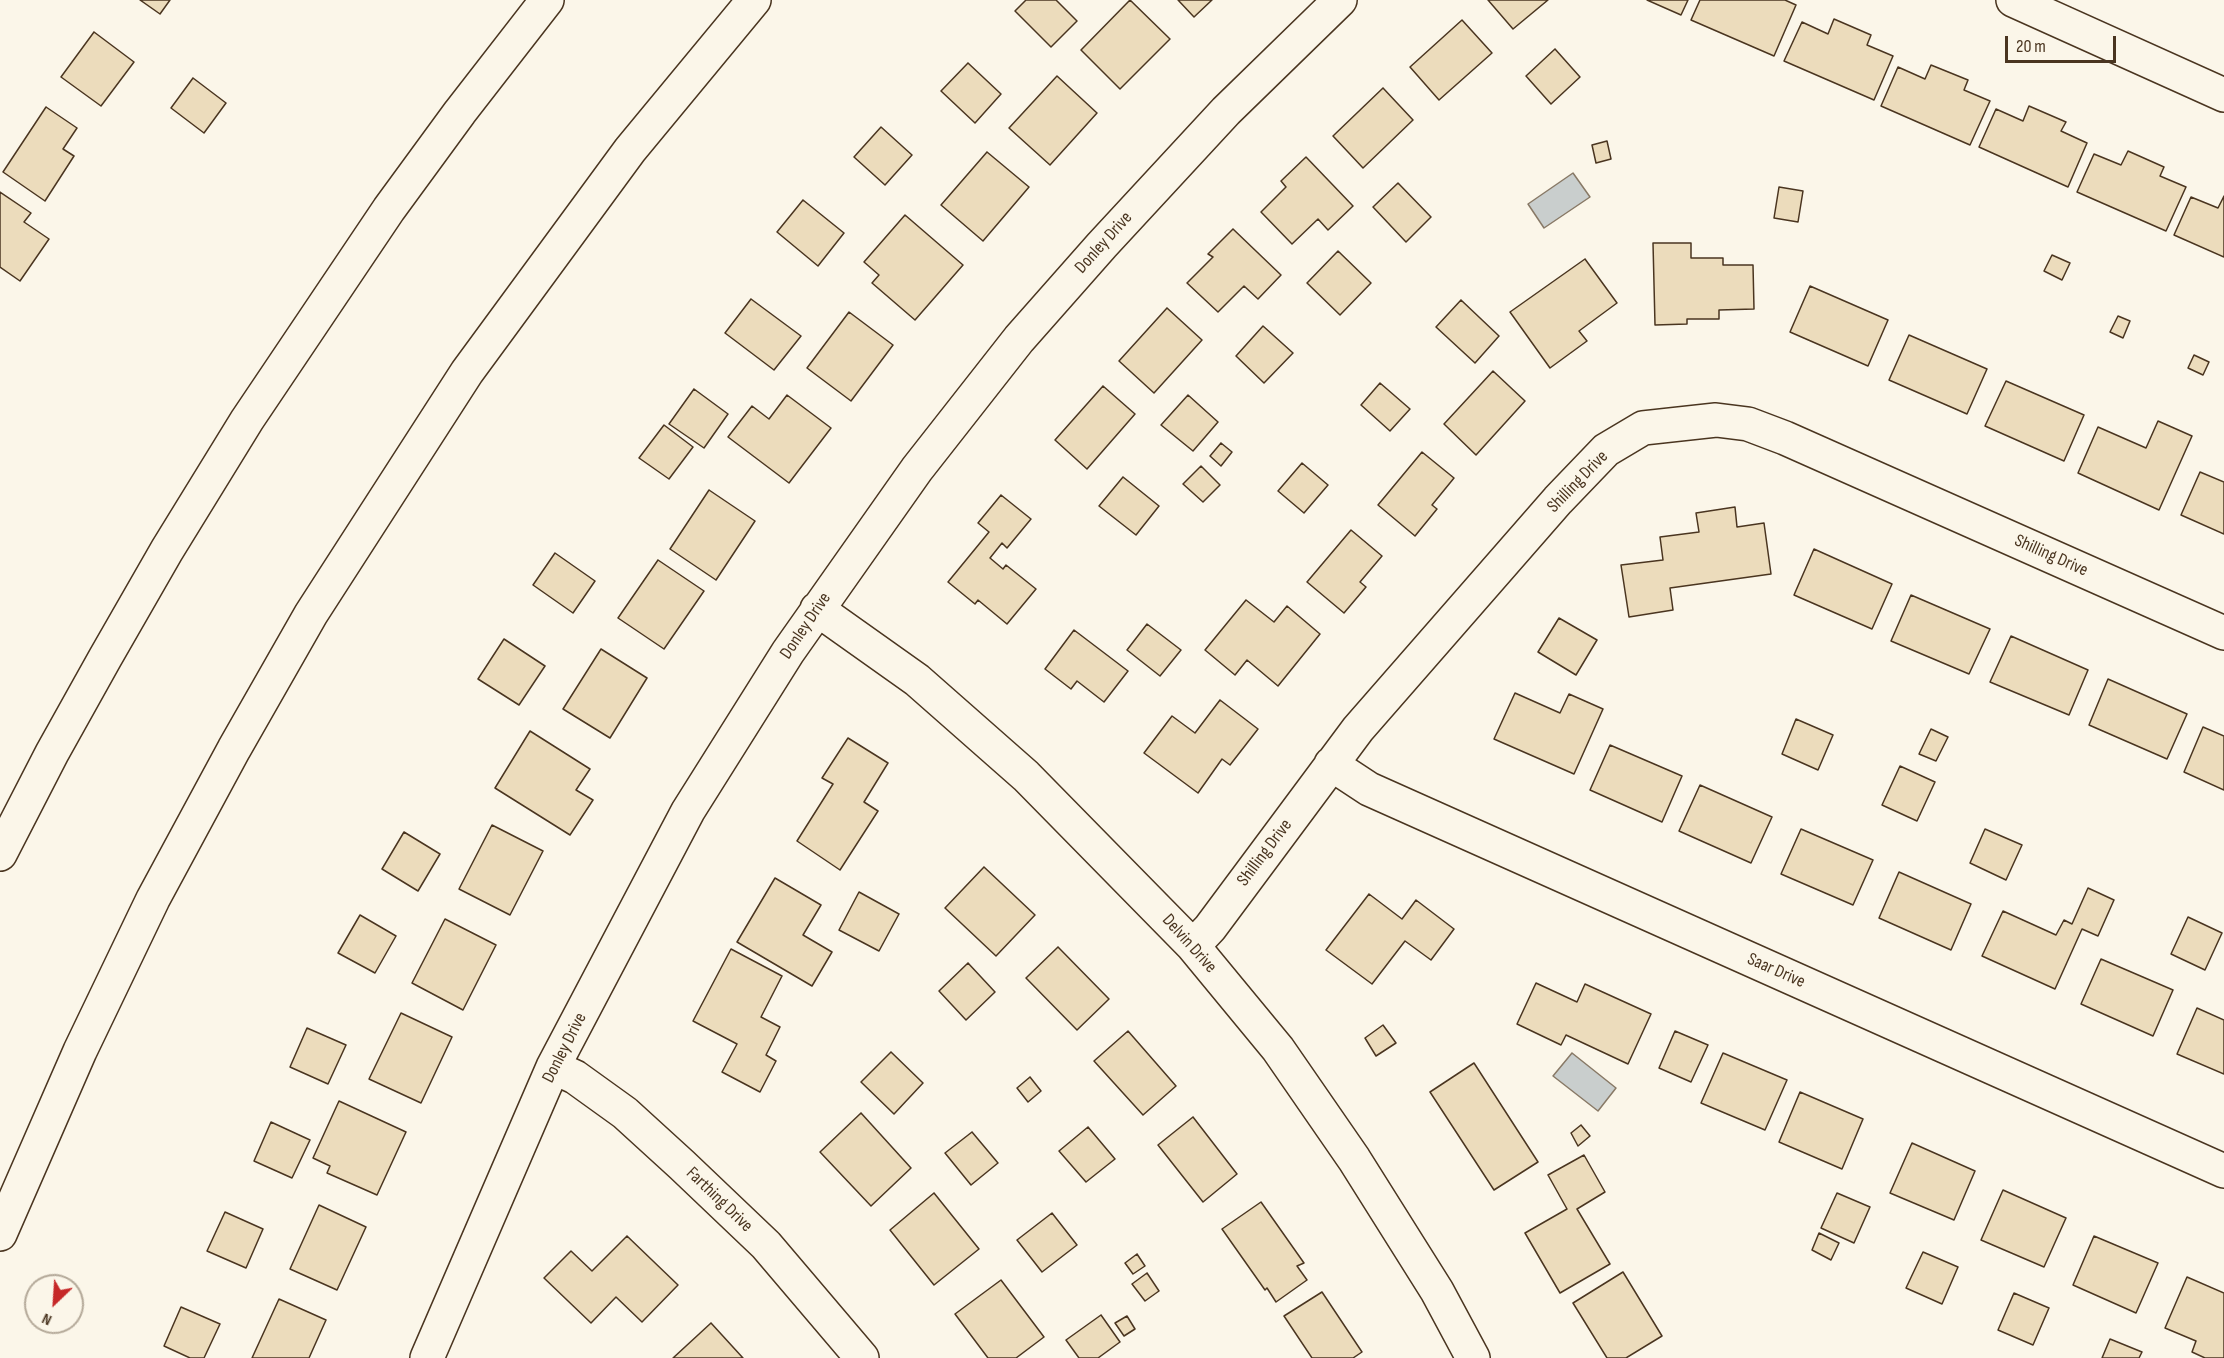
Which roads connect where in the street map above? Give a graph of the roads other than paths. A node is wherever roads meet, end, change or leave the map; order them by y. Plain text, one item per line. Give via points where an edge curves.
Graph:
1 (547, 0) edge
2 (754, 0) edge
3 (1341, 0) edge
4 (2013, 0) edge
5 (2224, 95) edge
6 (817, 609) junction
7 (2224, 633) edge
8 (1331, 764) junction
9 (0, 854) edge
10 (1193, 946) junction
11 (553, 1067) junction
12 (2224, 1171) edge
13 (0, 1234) edge
14 (427, 1358) edge
15 (862, 1358) edge
16 (1473, 1358) edge

1 - 9 main road via 389,209 247,420 110,648
2 - 13 main road via 630,150 467,372 310,614 153,899
3 - 6 main road, Donley Drive via 1226,111 1019,339 917,469
4 - 5 main road
6 - 10 main road, Delvin Drive via 917,680 1026,776
6 - 11 main road, Donley Drive via 688,811
7 - 8 main road, Shilling Drive via 1748,424 1716,420 1643,428 1606,450 1558,500
8 - 10 main road, Shilling Drive
8 - 12 main road, Saar Drive via 1380,794
10 - 16 main road, Delvin Drive via 1278,1049 1354,1159 1437,1291
11 - 14 main road, Donley Drive
11 - 15 main road, Farthing Drive via 575,1077 625,1113 690,1173 766,1245

